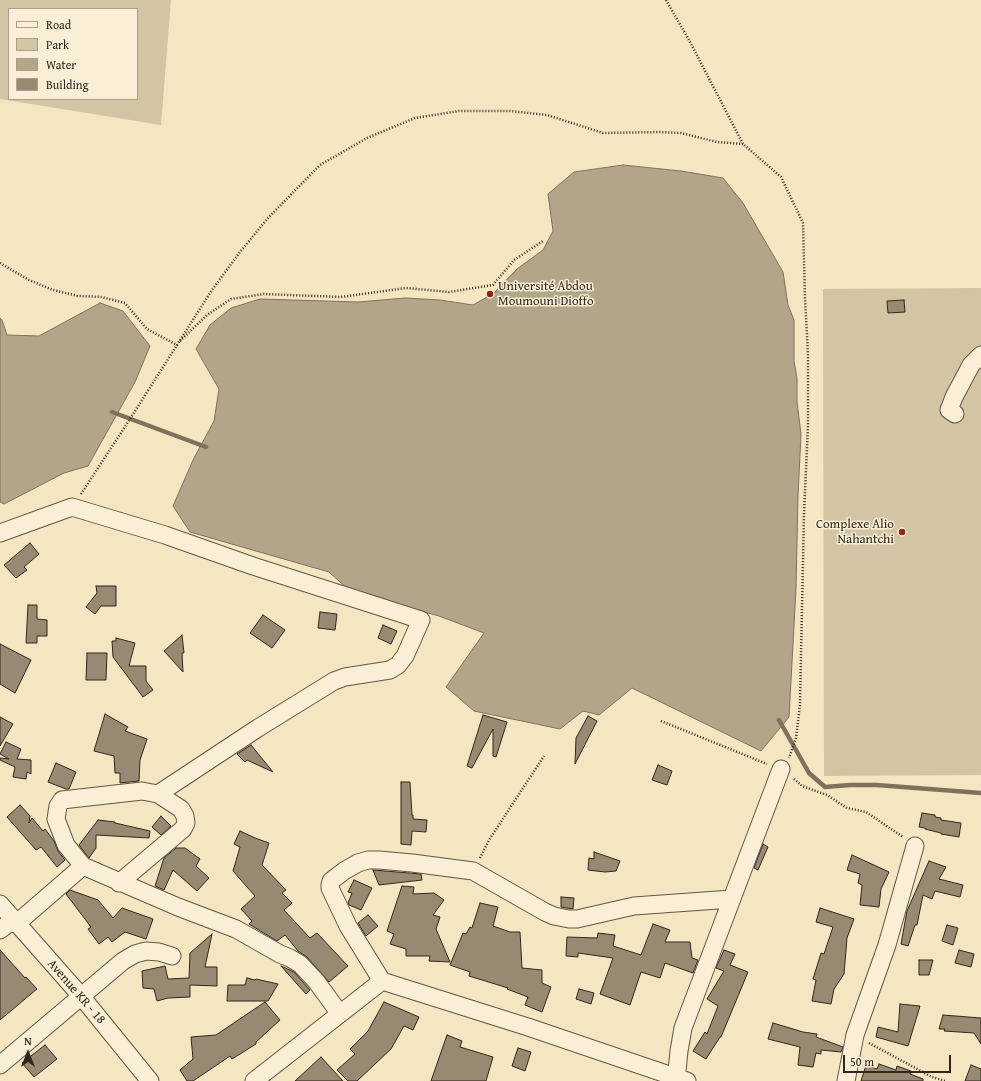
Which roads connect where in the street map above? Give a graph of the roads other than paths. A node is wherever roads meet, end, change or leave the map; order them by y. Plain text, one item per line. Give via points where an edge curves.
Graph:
1 (981, 355) edge
2 (955, 414) dead end
3 (0, 533) edge
4 (781, 769) road end
5 (158, 794) junction
6 (915, 846) dead end
7 (83, 866) junction
8 (120, 883) junction
9 (732, 899) junction
10 (0, 904) edge
11 (10, 924) edge
12 (172, 956) dead end
13 (382, 980) junction
14 (81, 996) junction
15 (340, 1014) junction
16 (0, 1065) edge
17 (680, 1080) edge
18 (150, 1081) edge
19 (254, 1081) edge
20 (846, 1081) edge

1 - 2 street via 971,365 954,397 949,410
3 - 5 street via 72,508 165,535 252,566 422,620 405,656 390,670 345,676 334,681
4 - 9 street
5 - 7 street via 142,791 62,800 58,806 56,819 66,845
5 - 8 street via 181,809 186,823
6 - 20 street via 887,945 855,1036
7 - 8 street
7 - 11 street
8 - 15 street via 236,930 295,961 316,981
9 - 13 street via 646,904 569,919 545,912 473,871 368,860 344,871 331,881 330,888 348,926
9 - 17 street via 683,1028 679,1051
10 - 11 street, Avenue KR - 18
11 - 14 street, Avenue KR - 18
12 - 14 street via 146,951 135,954 122,961
13 - 15 street
13 - 17 street
14 - 16 street
14 - 18 street, Avenue KR - 18
15 - 19 street

